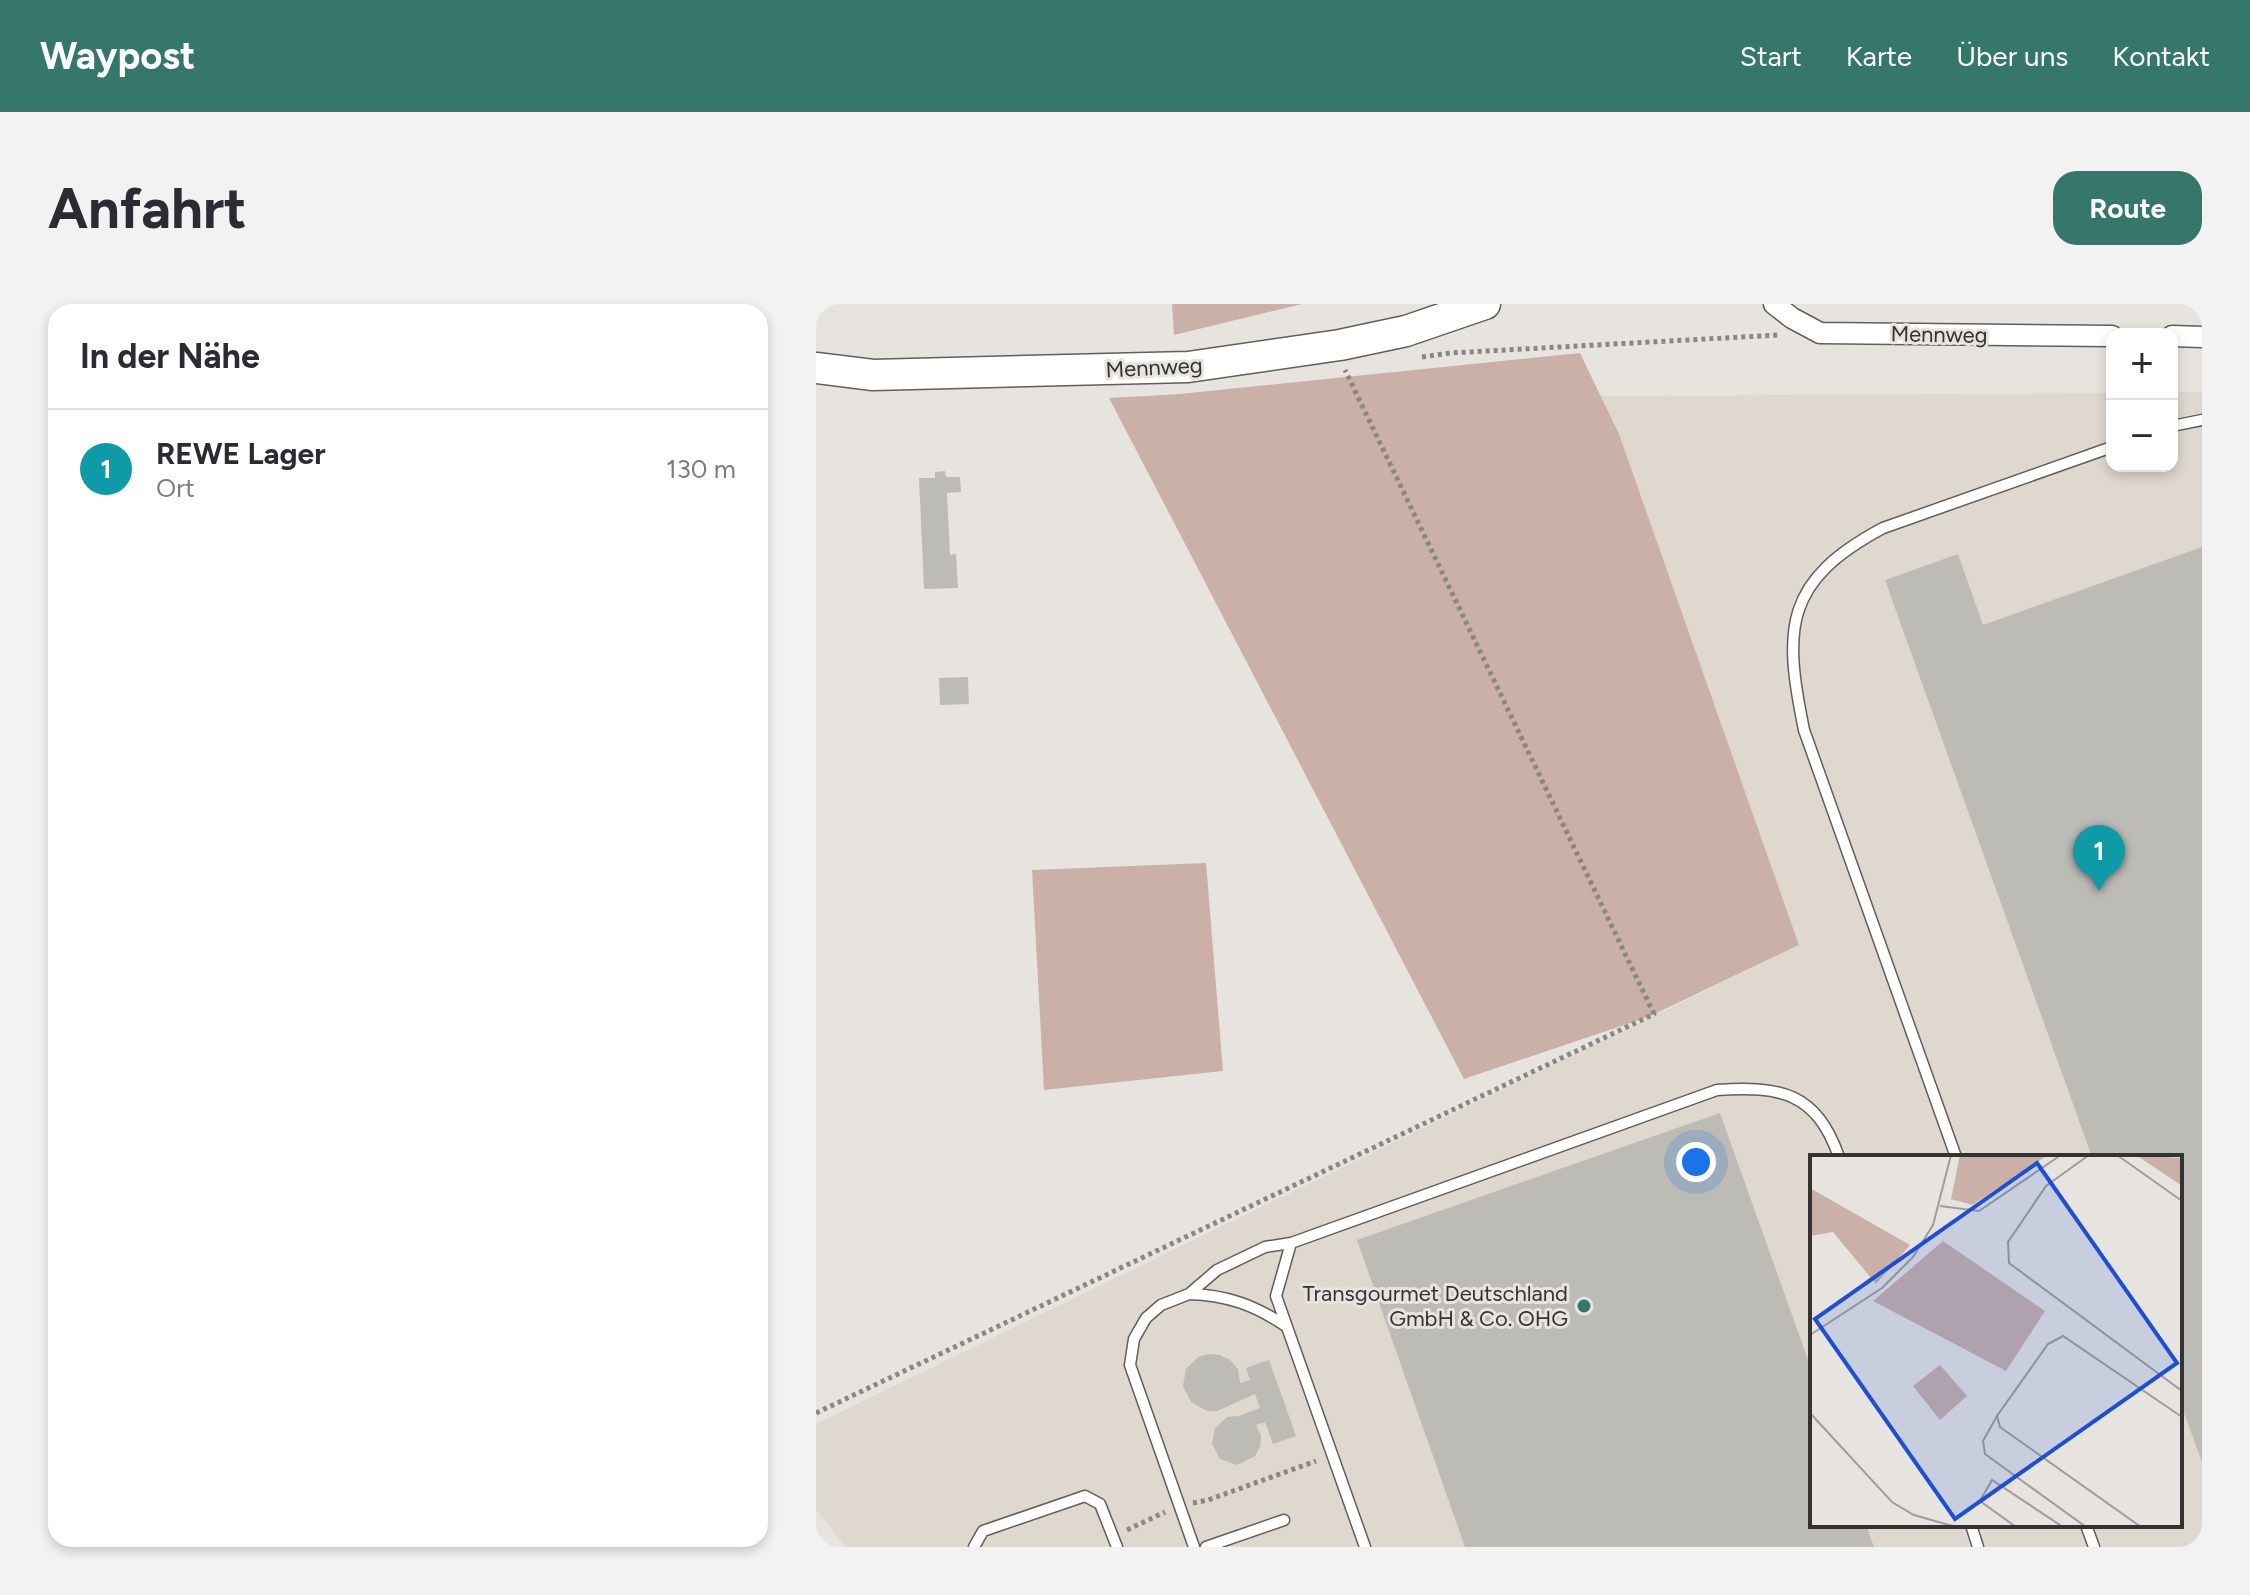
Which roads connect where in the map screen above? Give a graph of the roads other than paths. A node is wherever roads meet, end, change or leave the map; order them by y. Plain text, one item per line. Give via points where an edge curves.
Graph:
1 (1485, 304) edge
2 (1774, 304) edge
3 (2106, 336) edge
4 (2178, 336) edge
5 (2202, 337) edge
6 (816, 368) edge
7 (2202, 420) edge
8 (2178, 425) edge
9 (2106, 449) edge
10 (1838, 1155) edge
11 (1955, 1155) edge
12 (1291, 1243) junction
13 (1189, 1294) junction
14 (1287, 1327) junction
15 (1284, 1520) dead end
16 (1972, 1527) edge
17 (2087, 1527) edge
18 (1116, 1542) edge
19 (974, 1547) edge
20 (1194, 1547) edge
21 (1206, 1547) edge
22 (1365, 1547) edge
23 (1978, 1547) edge
24 (2094, 1547) edge

1 - 6 street, Mennweg via 1406,331 1188,367 873,375
2 - 3 street, Mennweg via 1820,333
4 - 5 street
7 - 8 lane
9 - 11 lane via 1883,528 1850,546 1812,582 1792,639 1804,730
10 - 12 lane via 1818,1114 1803,1102 1757,1087 1717,1090
12 - 13 lane via 1265,1247 1217,1270
12 - 14 lane via 1276,1296
13 - 14 lane via 1239,1300
13 - 20 lane via 1161,1305 1146,1318 1134,1339 1130,1365
14 - 22 lane
15 - 21 lane
16 - 23 lane
17 - 24 lane
18 - 19 lane via 1100,1504 1085,1496 983,1531

